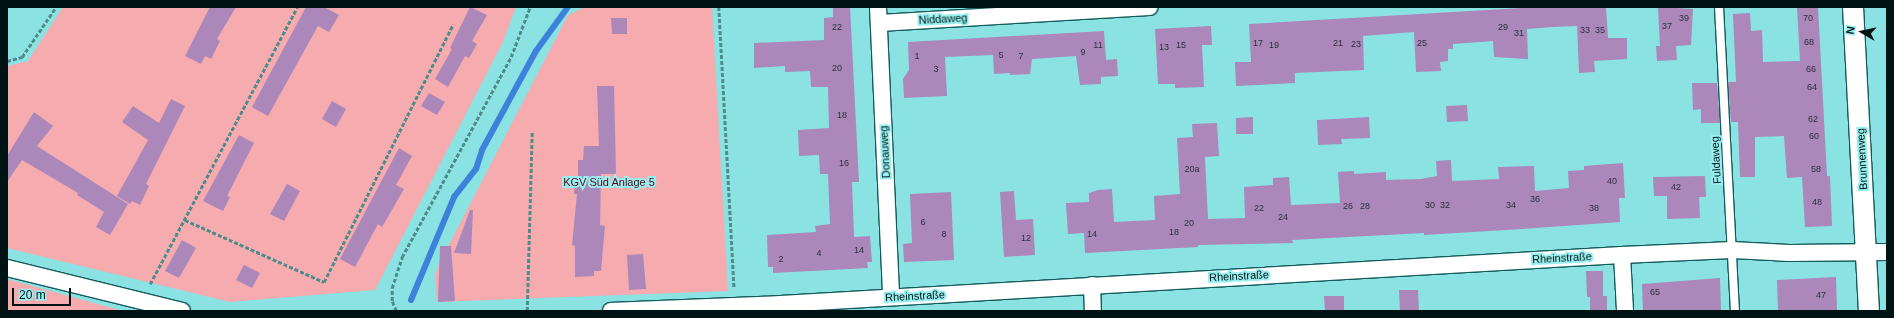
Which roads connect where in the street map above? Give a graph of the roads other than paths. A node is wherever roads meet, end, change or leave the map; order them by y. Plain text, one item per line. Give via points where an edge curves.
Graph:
1 (1150, 7) edge
2 (1719, 7) edge
3 (1853, 7) edge
4 (879, 15) edge
5 (1732, 250) junction
6 (1867, 250) junction
7 (1887, 252) edge
8 (1622, 255) junction
9 (7, 268) edge
10 (1092, 285) junction
11 (891, 298) junction
12 (860, 305) edge
13 (763, 308) edge
14 (182, 311) edge
15 (611, 311) edge
16 (1094, 311) edge
17 (1625, 311) edge
18 (1735, 311) edge
19 (1869, 311) edge

1 - 4 street, Niddaweg
2 - 5 lane, Fuldaweg
3 - 6 street, Brunnenweg
4 - 11 street, Donauweg
5 - 6 street, Rheinstraße via 1789,253
5 - 8 street, Rheinstraße
5 - 18 lane, Fuldaweg
6 - 7 street, Rheinstraße
6 - 19 street, Brunnenweg
8 - 10 street, Rheinstraße
8 - 17 street
9 - 14 street
10 - 11 street, Rheinstraße
10 - 16 street
11 - 12 street, Rheinstraße
12 - 13 street, Rheinstraße
13 - 15 street, Rheinstraße via 734,306

